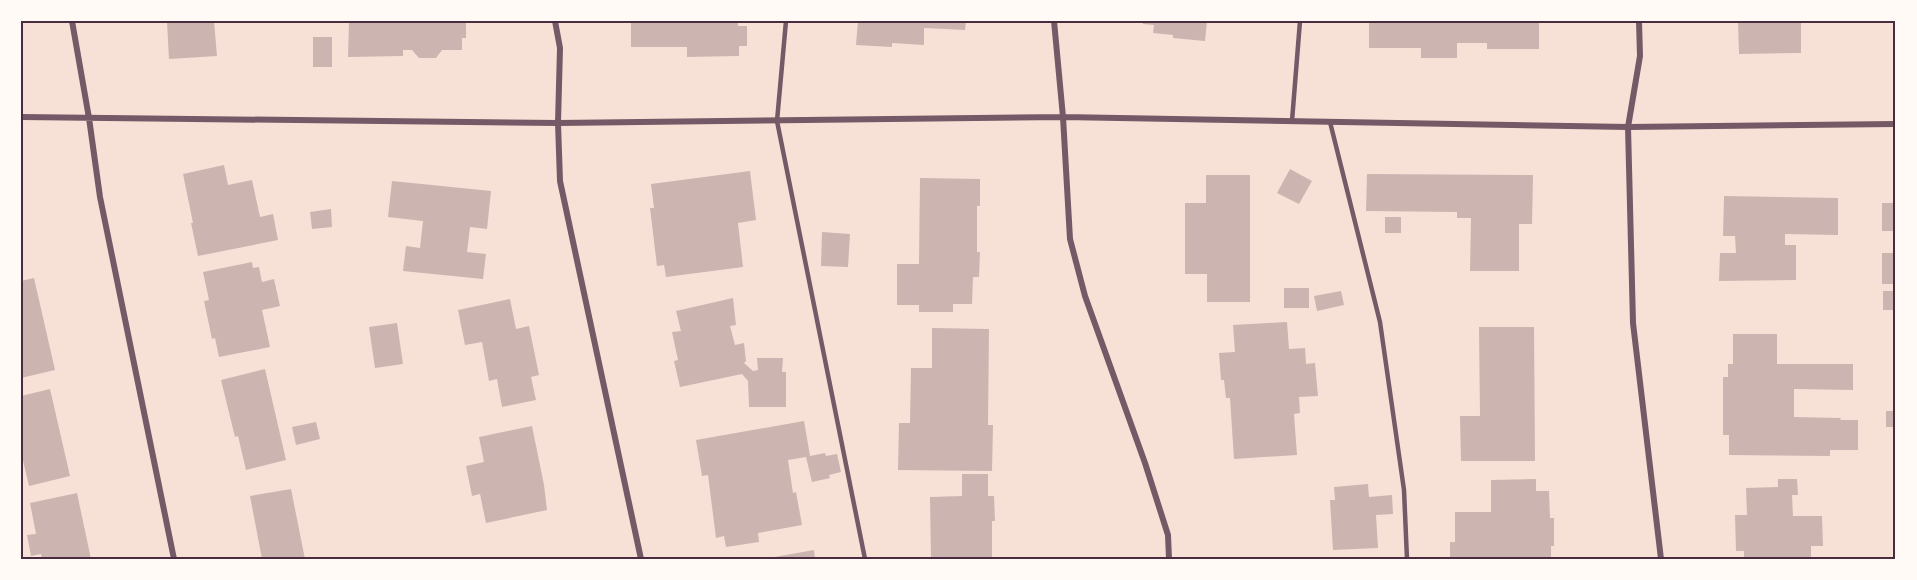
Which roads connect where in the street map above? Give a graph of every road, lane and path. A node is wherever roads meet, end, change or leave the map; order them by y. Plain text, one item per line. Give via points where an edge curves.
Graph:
1 (72, 21) edge
2 (555, 21) edge
3 (786, 21) edge
4 (1054, 21) edge
5 (1300, 21) edge
6 (1639, 21) edge
7 (21, 117) edge
8 (1063, 117) junction
9 (89, 118) junction
10 (777, 121) junction
11 (1292, 121) junction
12 (1330, 122) junction
13 (558, 123) junction
14 (1896, 124) edge
15 (1628, 127) junction
16 (174, 559) edge
17 (641, 559) edge
18 (865, 559) edge
19 (1169, 559) edge
20 (1407, 559) edge
21 (1661, 559) edge

1 - 9 street
2 - 13 street via 560,48
3 - 10 lane
4 - 8 street
5 - 11 lane
6 - 15 street via 1640,56
7 - 9 street
8 - 10 street
8 - 11 street
8 - 19 street via 1070,238 1085,296 1168,535
9 - 13 street
9 - 16 street via 100,197
10 - 13 street
10 - 18 lane
11 - 12 street
12 - 15 street
12 - 20 lane via 1380,322 1404,490
13 - 17 street via 560,181
14 - 15 street
15 - 21 street via 1633,323

